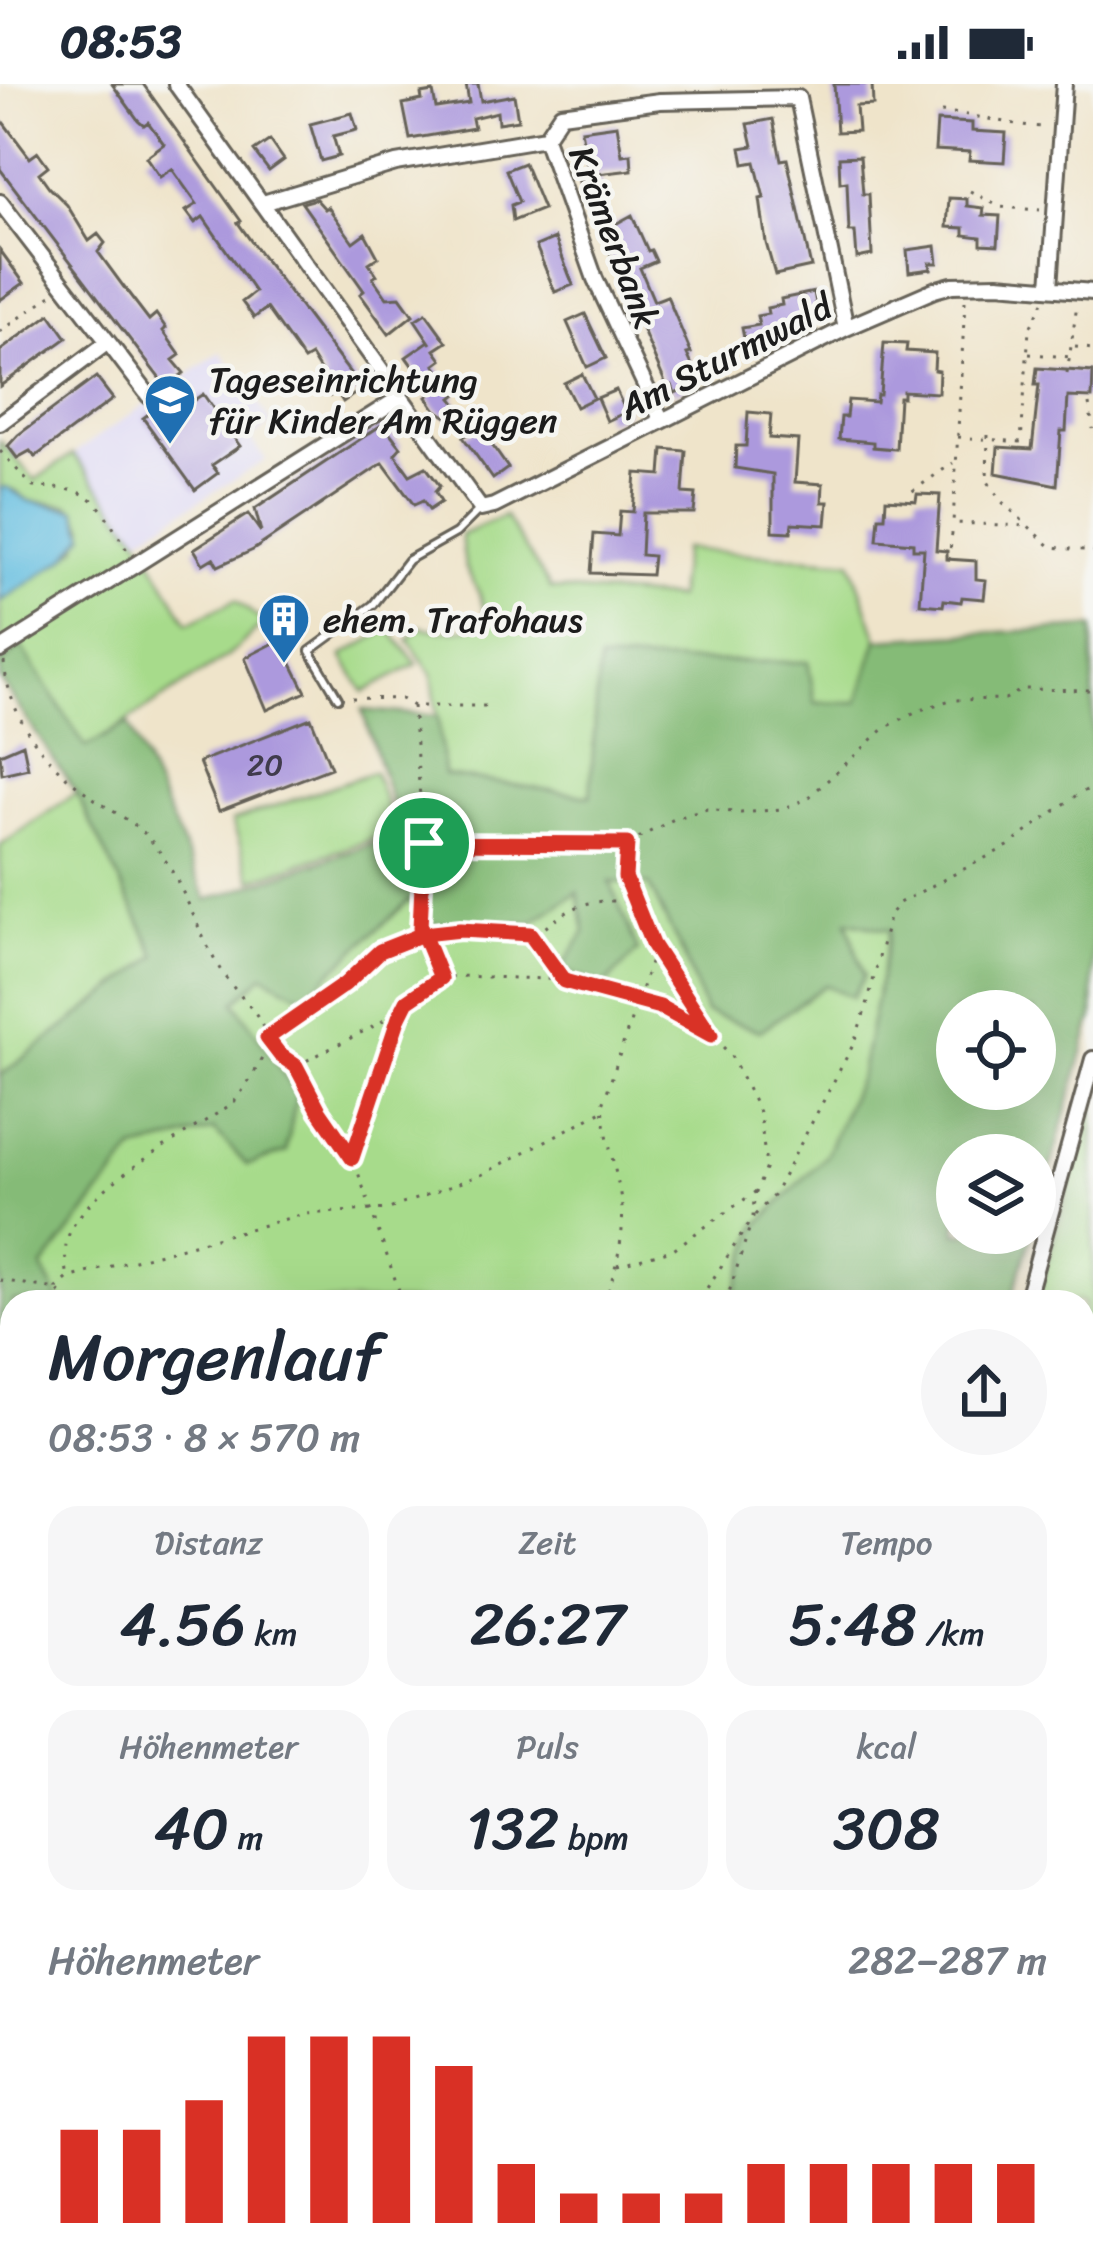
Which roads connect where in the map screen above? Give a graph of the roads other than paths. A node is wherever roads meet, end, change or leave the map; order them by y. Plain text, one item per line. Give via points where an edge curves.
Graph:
1 (176, 84) edge
2 (1064, 84) edge
3 (545, 138) junction
4 (0, 202) edge
5 (263, 203) junction
6 (1050, 287) junction
7 (1086, 291) edge
8 (846, 328) junction
9 (108, 342) junction
10 (148, 396) dead end
11 (401, 397) junction
12 (662, 422) junction
13 (0, 423) edge
14 (481, 509) junction
15 (2, 649) edge
16 (338, 698) road end
17 (1093, 1059) edge
18 (1029, 1290) edge

1 - 5 street
2 - 6 street
3 - 5 street via 396,163
3 - 8 street via 561,114 660,101 798,98
3 - 12 street, Krämerbank via 595,279
4 - 9 street
5 - 11 street
6 - 7 street, Am Sturmwald
6 - 8 street, Am Sturmwald via 934,290
8 - 12 street, Am Sturmwald
9 - 10 street
9 - 13 street
11 - 14 street
11 - 15 street
12 - 14 street, Am Sturmwald
14 - 16 lane via 408,560 373,605 310,651
17 - 18 street

